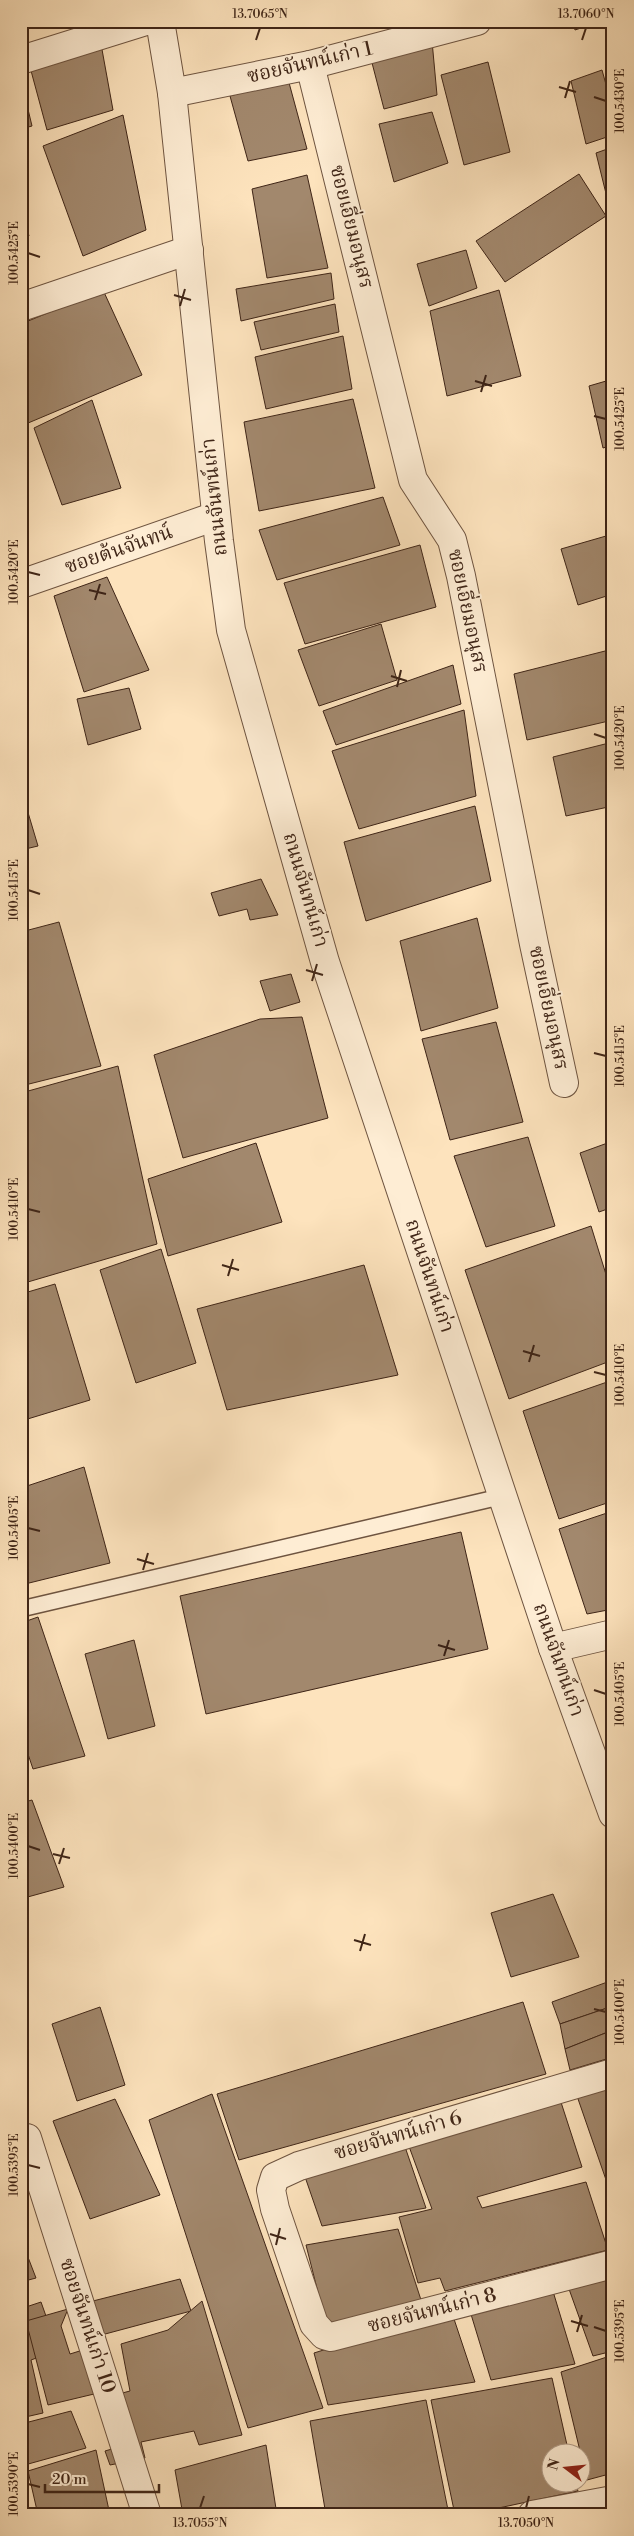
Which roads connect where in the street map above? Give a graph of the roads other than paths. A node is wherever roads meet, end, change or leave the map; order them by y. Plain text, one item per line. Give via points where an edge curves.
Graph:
1 (146, 21) edge
2 (160, 21) edge
3 (477, 21) edge
4 (21, 60) edge
5 (310, 65) junction
6 (172, 93) junction
7 (189, 250) junction
8 (21, 307) edge
9 (216, 516) junction
10 (21, 584) edge
11 (564, 1083) dead end
12 (504, 1496) junction
13 (21, 1609) edge
14 (613, 1634) edge
15 (553, 1648) junction
16 (613, 1814) edge
17 (613, 2073) edge
18 (27, 2138) dead end
19 (613, 2264) edge
20 (295, 2267) joint
21 (613, 2500) edge
22 (147, 2515) edge
23 (532, 2515) edge

1 - 4 street
2 - 6 street, ถนนจันทน์เก่า
3 - 5 street, ซอยจันทน์เก่า 1
5 - 6 street, ซอยจันทน์เก่า 1
5 - 11 street, ซอยเอี่ยมอนุสร via 413,480 452,540 462,576
6 - 7 street, ถนนจันทน์เก่า
7 - 8 street
7 - 9 street, ถนนจันทน์เก่า
9 - 10 street, ซอยต้นจันทน์
9 - 12 street, ถนนจันทน์เก่า via 231,630 325,962
12 - 13 lane
12 - 15 street, ถนนจันทน์เก่า
14 - 15 street
15 - 16 street, ถนนจันทน์เก่า
17 - 20 street, ซอยจันทน์เก่า 6 via 299,2166 275,2177 271,2190 275,2209
18 - 22 street, ซอยจันทน์เก่า 10
19 - 20 street, ซอยจันทน์เก่า 8 via 331,2337 324,2335 314,2324
21 - 23 street

